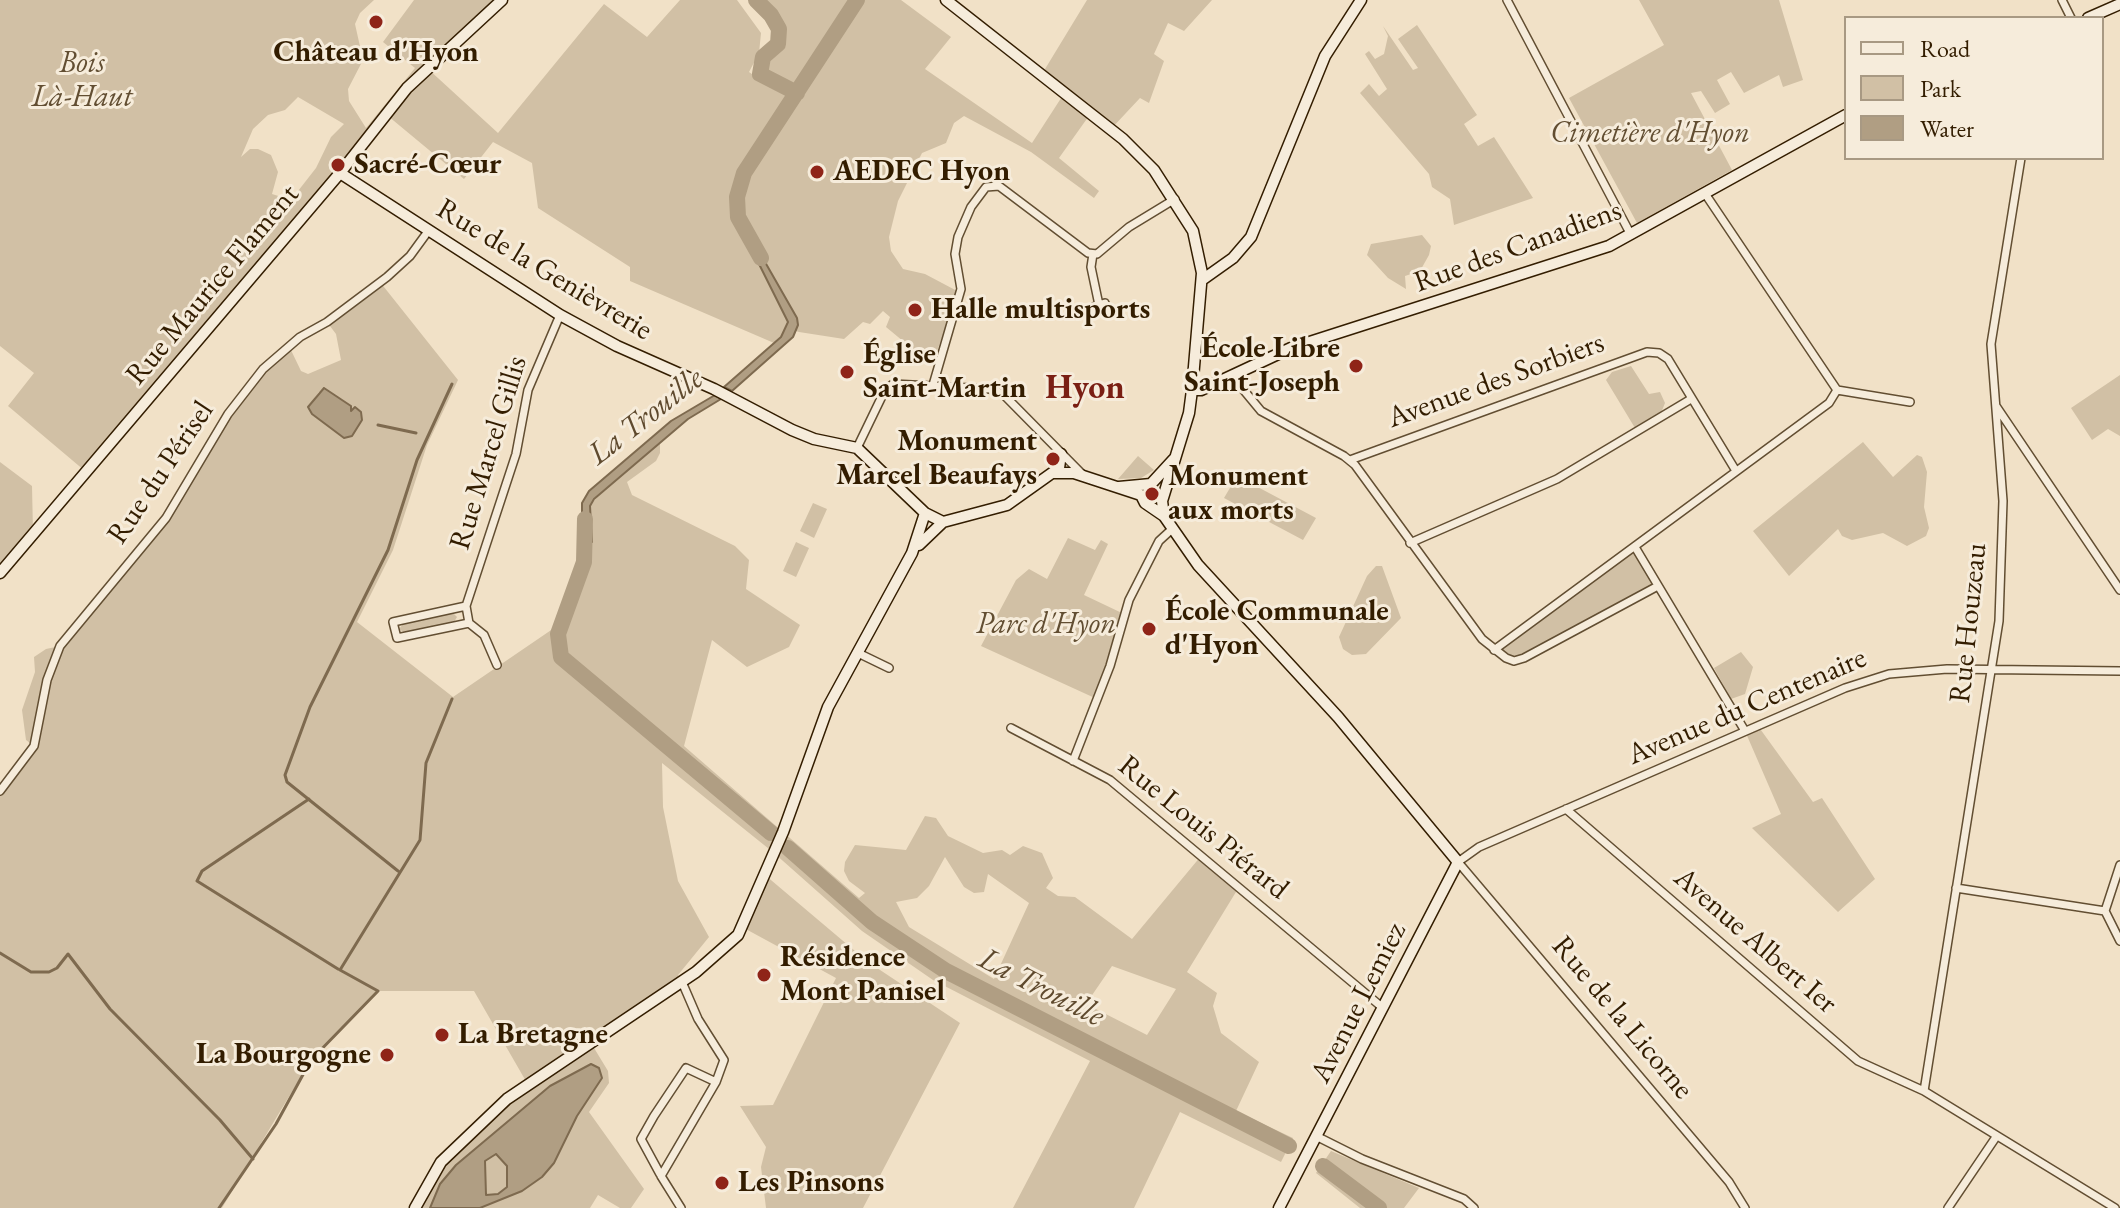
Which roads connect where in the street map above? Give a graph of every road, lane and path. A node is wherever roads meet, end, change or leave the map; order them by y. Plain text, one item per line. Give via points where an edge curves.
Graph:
1 (502, 0) edge
2 (946, 0) edge
3 (1361, 0) edge
4 (1507, 0) edge
5 (2120, 4) edge
6 (2093, 16) edge
7 (1844, 116) edge
8 (2021, 160) edge
9 (340, 173) junction
10 (1706, 195) junction
11 (1175, 199) junction
12 (429, 230) junction
13 (1631, 235) junction
14 (1093, 254) junction
15 (1202, 280) junction
16 (1090, 308) dead end
17 (560, 315) junction
18 (1232, 376) junction
19 (933, 385) junction
20 (1192, 390) junction
21 (1837, 390) junction
22 (1691, 399) junction
23 (1910, 402) dead end
24 (1995, 405) junction
25 (857, 448) junction
26 (1061, 454) junction
27 (1174, 459) junction
28 (1350, 460) junction
29 (1055, 470) junction
30 (1736, 471) junction
31 (1085, 476) junction
32 (1146, 488) junction
33 (1160, 500) junction
34 (925, 513) junction
35 (943, 522) junction
36 (1171, 530) junction
37 (1410, 543) junction
38 (1635, 547) junction
39 (912, 553) junction
40 (0, 573) edge
41 (1656, 587) junction
42 (2120, 590) edge
43 (466, 606) junction
44 (469, 623) junction
45 (1494, 650) junction
46 (858, 653) junction
47 (497, 665) dead end
48 (889, 668) dead end
49 (1991, 670) junction
50 (2120, 671) edge
51 (1011, 728) dead end
52 (1745, 731) junction
53 (1073, 761) junction
54 (0, 791) edge
55 (1566, 809) junction
56 (1458, 862) junction
57 (2120, 865) edge
58 (1956, 888) junction
59 (2105, 911) junction
60 (2120, 941) edge
61 (682, 982) junction
62 (1383, 1008) junction
63 (716, 1082) junction
64 (1924, 1091) junction
65 (1316, 1136) junction
66 (1996, 1137) junction
67 (661, 1176) junction
68 (415, 1208) edge
69 (681, 1208) edge
70 (1279, 1208) edge
71 (1474, 1208) edge
72 (1745, 1208) edge
73 (1948, 1208) edge
74 (2115, 1208) edge

1 - 9 street, Rue Maurice Flament via 418,76
2 - 11 street via 1123,139
3 - 15 street via 1325,56 1251,237
4 - 13 street
5 - 6 street
7 - 10 street, Rue des Canadiens
8 - 24 street, Rue Houzeau via 1991,344
9 - 12 street, Rue de la Genièvrerie
9 - 40 street, Rue Maurice Flament
10 - 13 street, Rue des Canadiens
10 - 21 street
11 - 14 street
11 - 15 street via 1193,231
12 - 17 street, Rue de la Genièvrerie
12 - 54 street, Rue du Périsel via 387,277 263,369 228,414 166,518 60,646 47,680 34,746
13 - 18 street, Rue des Canadiens via 1590,254 1291,348
14 - 16 street via 1091,267 1102,304
14 - 19 street via 999,186 986,187 958,237 961,289
15 - 20 street
17 - 25 street, Rue de la Genièvrerie via 814,439
17 - 43 street, Rue Marcel Gillis via 528,390 516,454
18 - 20 street, Rue des Canadiens
18 - 28 street via 1261,411
19 - 25 street via 899,383 885,390
19 - 26 street via 1003,394
20 - 27 street
21 - 23 street
21 - 30 street via 1829,403
22 - 28 street, Avenue des Sorbiers via 1668,359 1647,352
22 - 30 street
22 - 37 street via 1557,479
24 - 42 street
24 - 49 street, Rue Houzeau via 2003,501 2002,586
25 - 34 street
26 - 29 street
26 - 31 street
27 - 32 street
27 - 33 street
28 - 37 street
29 - 31 street
29 - 35 street via 1007,505
30 - 38 street
31 - 32 street via 1117,487
32 - 33 street via 1160,487
32 - 33 street via 1145,503
33 - 36 street
34 - 35 street
34 - 39 street
35 - 39 street
36 - 53 street, Rue Louis Piérard via 1159,541 1129,600
36 - 56 street via 1338,717
37 - 45 street
38 - 41 street
38 - 45 street
39 - 46 street
41 - 45 street via 1519,660
41 - 52 street
43 - 44 street, Rue Marcel Gillis
43 - 44 street via 393,622 397,638
44 - 47 street, Rue Marcel Gillis via 484,635
46 - 48 street
46 - 61 street via 828,707 783,832 738,935
49 - 50 street, Avenue du Centenaire
49 - 52 street, Avenue du Centenaire via 1889,674
49 - 58 street, Rue Houzeau
51 - 53 street
52 - 55 street, Avenue du Centenaire
53 - 62 street, Rue Louis Piérard via 1110,780
55 - 56 street, Avenue du Centenaire via 1468,852
55 - 64 street, Avenue Albert Ier via 1852,1056
56 - 62 street, Avenue Lemiez
56 - 72 street, Rue de la Licorne via 1729,1182
57 - 59 street
58 - 59 street
58 - 64 street, Rue Houzeau
59 - 60 street
61 - 63 street via 724,1060
61 - 68 street via 507,1099 441,1162
62 - 65 street, Avenue Lemiez
63 - 67 street
63 - 67 street via 686,1068 654,1116 641,1139
64 - 66 street, Avenue Albert Ier
65 - 70 street, Avenue Lemiez
65 - 71 street via 1464,1199
66 - 73 street
66 - 74 street, Avenue Albert Ier
67 - 69 street

